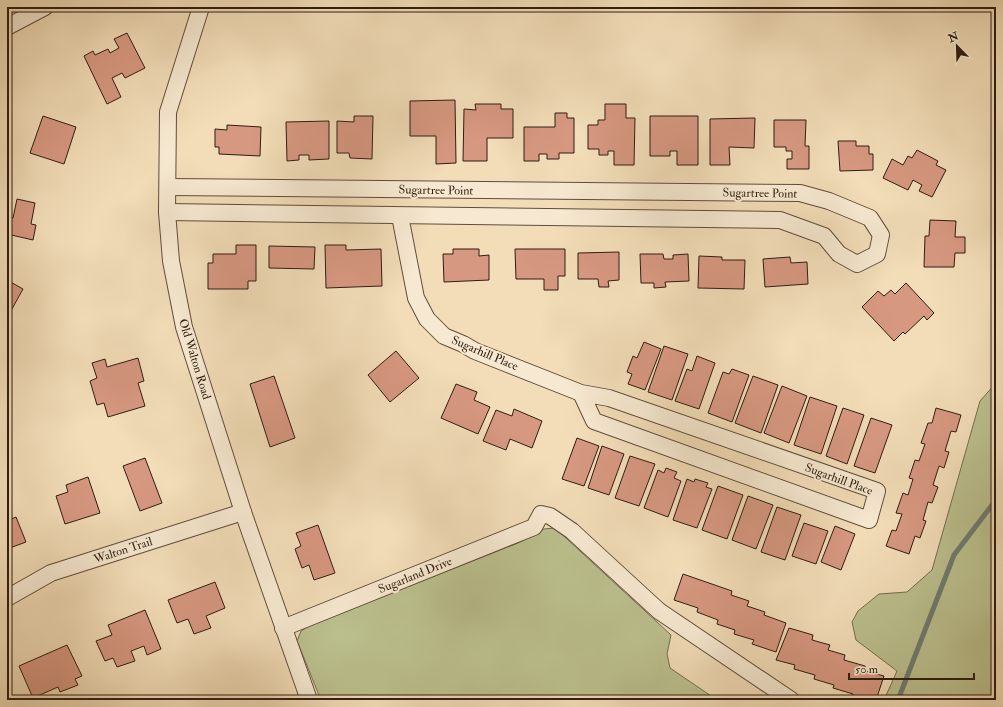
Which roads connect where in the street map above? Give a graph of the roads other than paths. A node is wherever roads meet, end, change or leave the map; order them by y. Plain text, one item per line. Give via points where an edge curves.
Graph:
1 (45, 7) edge
2 (201, 7) edge
3 (7, 27) edge
4 (168, 187) junction
5 (167, 212) junction
6 (400, 216) junction
7 (581, 393) junction
8 (243, 512) junction
9 (7, 598) edge
10 (283, 628) junction
11 (310, 700) edge
12 (791, 700) edge

1 - 3 street
2 - 4 street, Old Walton Road via 168,112
4 - 5 street, Old Walton Road
4 - 6 street, Sugartree Point via 800,193 829,201 870,218 881,235 876,254 858,264 839,254 824,236 780,220
5 - 6 street, Sugartree Point
5 - 8 street, Old Walton Road via 171,261 184,327
6 - 7 street, Sugarhill Place via 416,298 427,319 444,336
7 - 7 street, Sugarhill Place via 594,421 869,520 877,491 609,398
8 - 9 street, Walton Trail via 51,573
8 - 10 street, Old Walton Road
10 - 11 street, Old Walton Road
10 - 12 street, Sugarland Drive via 534,527 541,514 550,516 572,531 659,611

